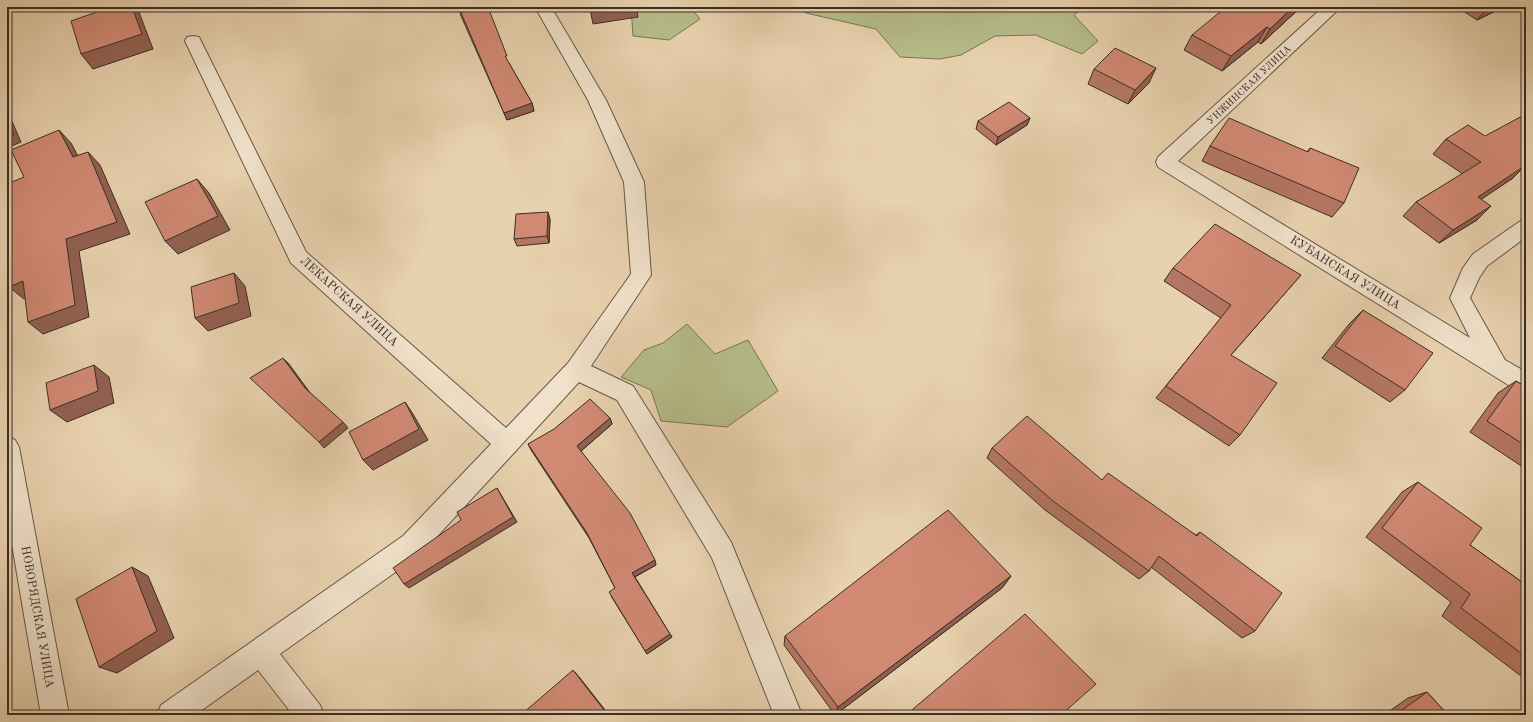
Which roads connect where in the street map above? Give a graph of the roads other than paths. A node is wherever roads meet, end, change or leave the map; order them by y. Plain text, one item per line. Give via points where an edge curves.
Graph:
1 (543, 7) edge
2 (1333, 7) edge
3 (192, 41) dead end
4 (1165, 162) joint
5 (1526, 227) edge
6 (1497, 367) junction
7 (576, 370) junction
8 (1526, 384) edge
9 (506, 444) junction
10 (7, 447) edge
11 (261, 652) junction
12 (55, 715) edge
13 (171, 715) edge
14 (310, 715) edge
15 (788, 715) edge

1 - 7 street via 597,100 634,182 641,275
2 - 4 street, УНЖИНСКАЯ УЛИЦА
3 - 9 street, ЛЕКАРСКАЯ УЛИЦА via 298,257
4 - 6 street, КУБАНСКАЯ УЛИЦА
5 - 6 street via 1480,260 1470,274 1460,298
6 - 8 street, КУБАНСКАЯ УЛИЦА
7 - 9 street
7 - 15 street via 625,393 722,551
9 - 11 street via 412,545
10 - 12 street, НОВОРЯДСКАЯ УЛИЦА
11 - 13 street
11 - 14 street

